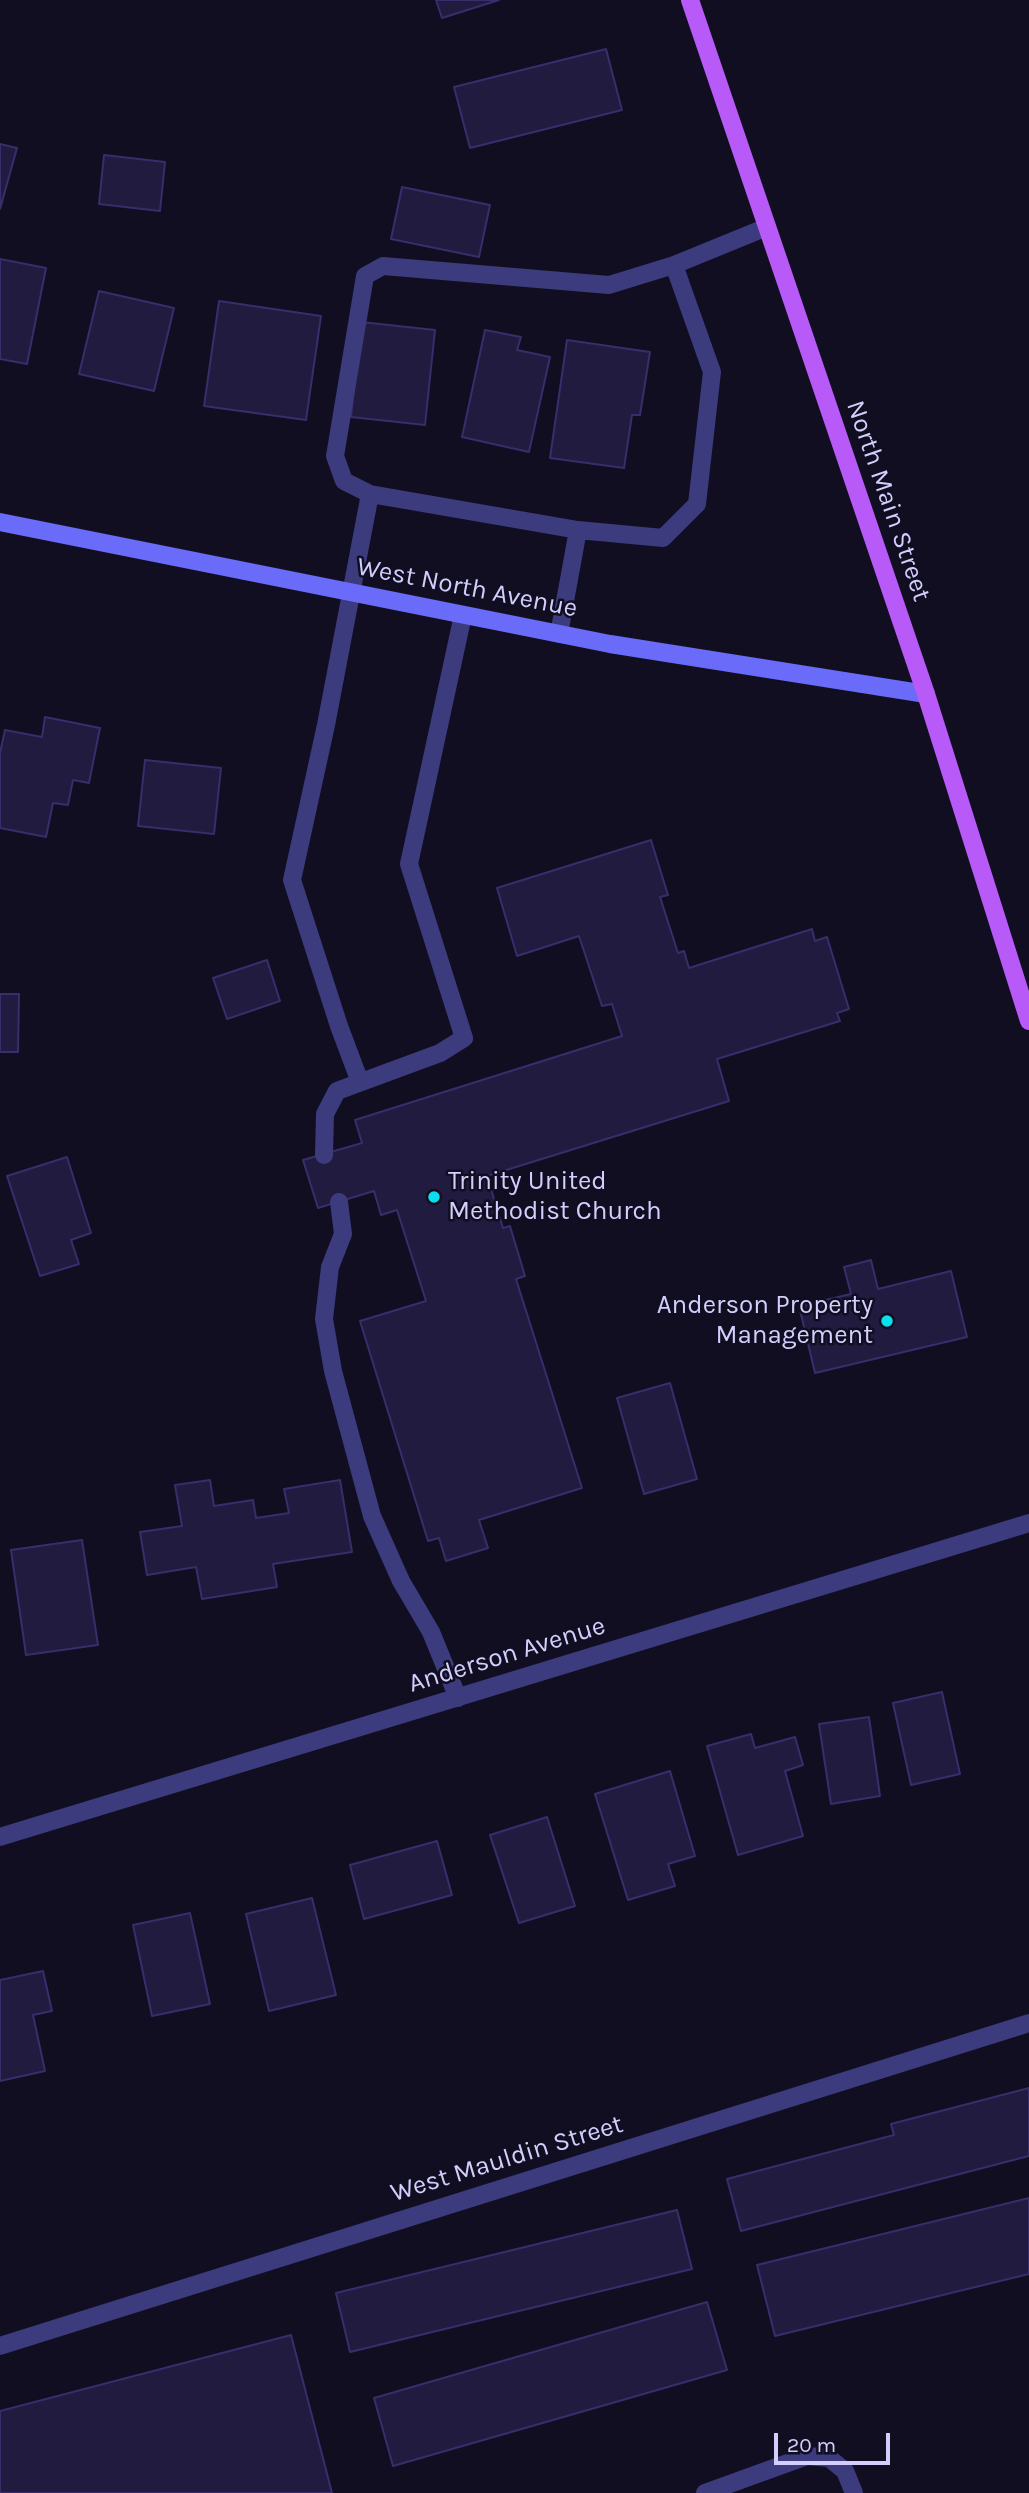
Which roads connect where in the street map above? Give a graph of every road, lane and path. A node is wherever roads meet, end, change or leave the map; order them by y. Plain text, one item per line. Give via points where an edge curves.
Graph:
1 (690, 0) edge
2 (767, 226) junction
3 (674, 265) junction
4 (370, 494) junction
5 (0, 522) edge
6 (578, 530) junction
7 (351, 592) junction
8 (463, 615) junction
9 (559, 634) junction
10 (926, 694) junction
11 (1029, 1021) edge
12 (360, 1082) junction
13 (324, 1155) dead end
14 (340, 1202) dead end
15 (1029, 1523) edge
16 (458, 1698) junction
17 (0, 1837) edge
18 (1029, 2023) edge
19 (0, 2346) edge
20 (705, 2493) edge
21 (854, 2493) edge

1 - 2 main road, North Main Street
2 - 3 street
2 - 10 main road, North Main Street
3 - 4 street via 609,285 383,265 365,276 335,456 344,481
3 - 6 street via 712,372 697,504 663,538
4 - 6 street
4 - 7 street
5 - 7 main road, West North Avenue
6 - 9 street
7 - 8 main road, West North Avenue
7 - 12 street via 292,880
8 - 9 main road, West North Avenue
8 - 12 street via 409,864 464,1038 440,1053
9 - 10 main road, West North Avenue
10 - 11 main road, North Main Street
12 - 13 street via 337,1091 325,1114
14 - 16 street via 343,1234 330,1267 324,1319 333,1371 372,1516
15 - 16 street, Anderson Avenue
16 - 17 street, Anderson Avenue
18 - 19 street, West Mauldin Street
20 - 21 street via 807,2456 829,2458 845,2471

